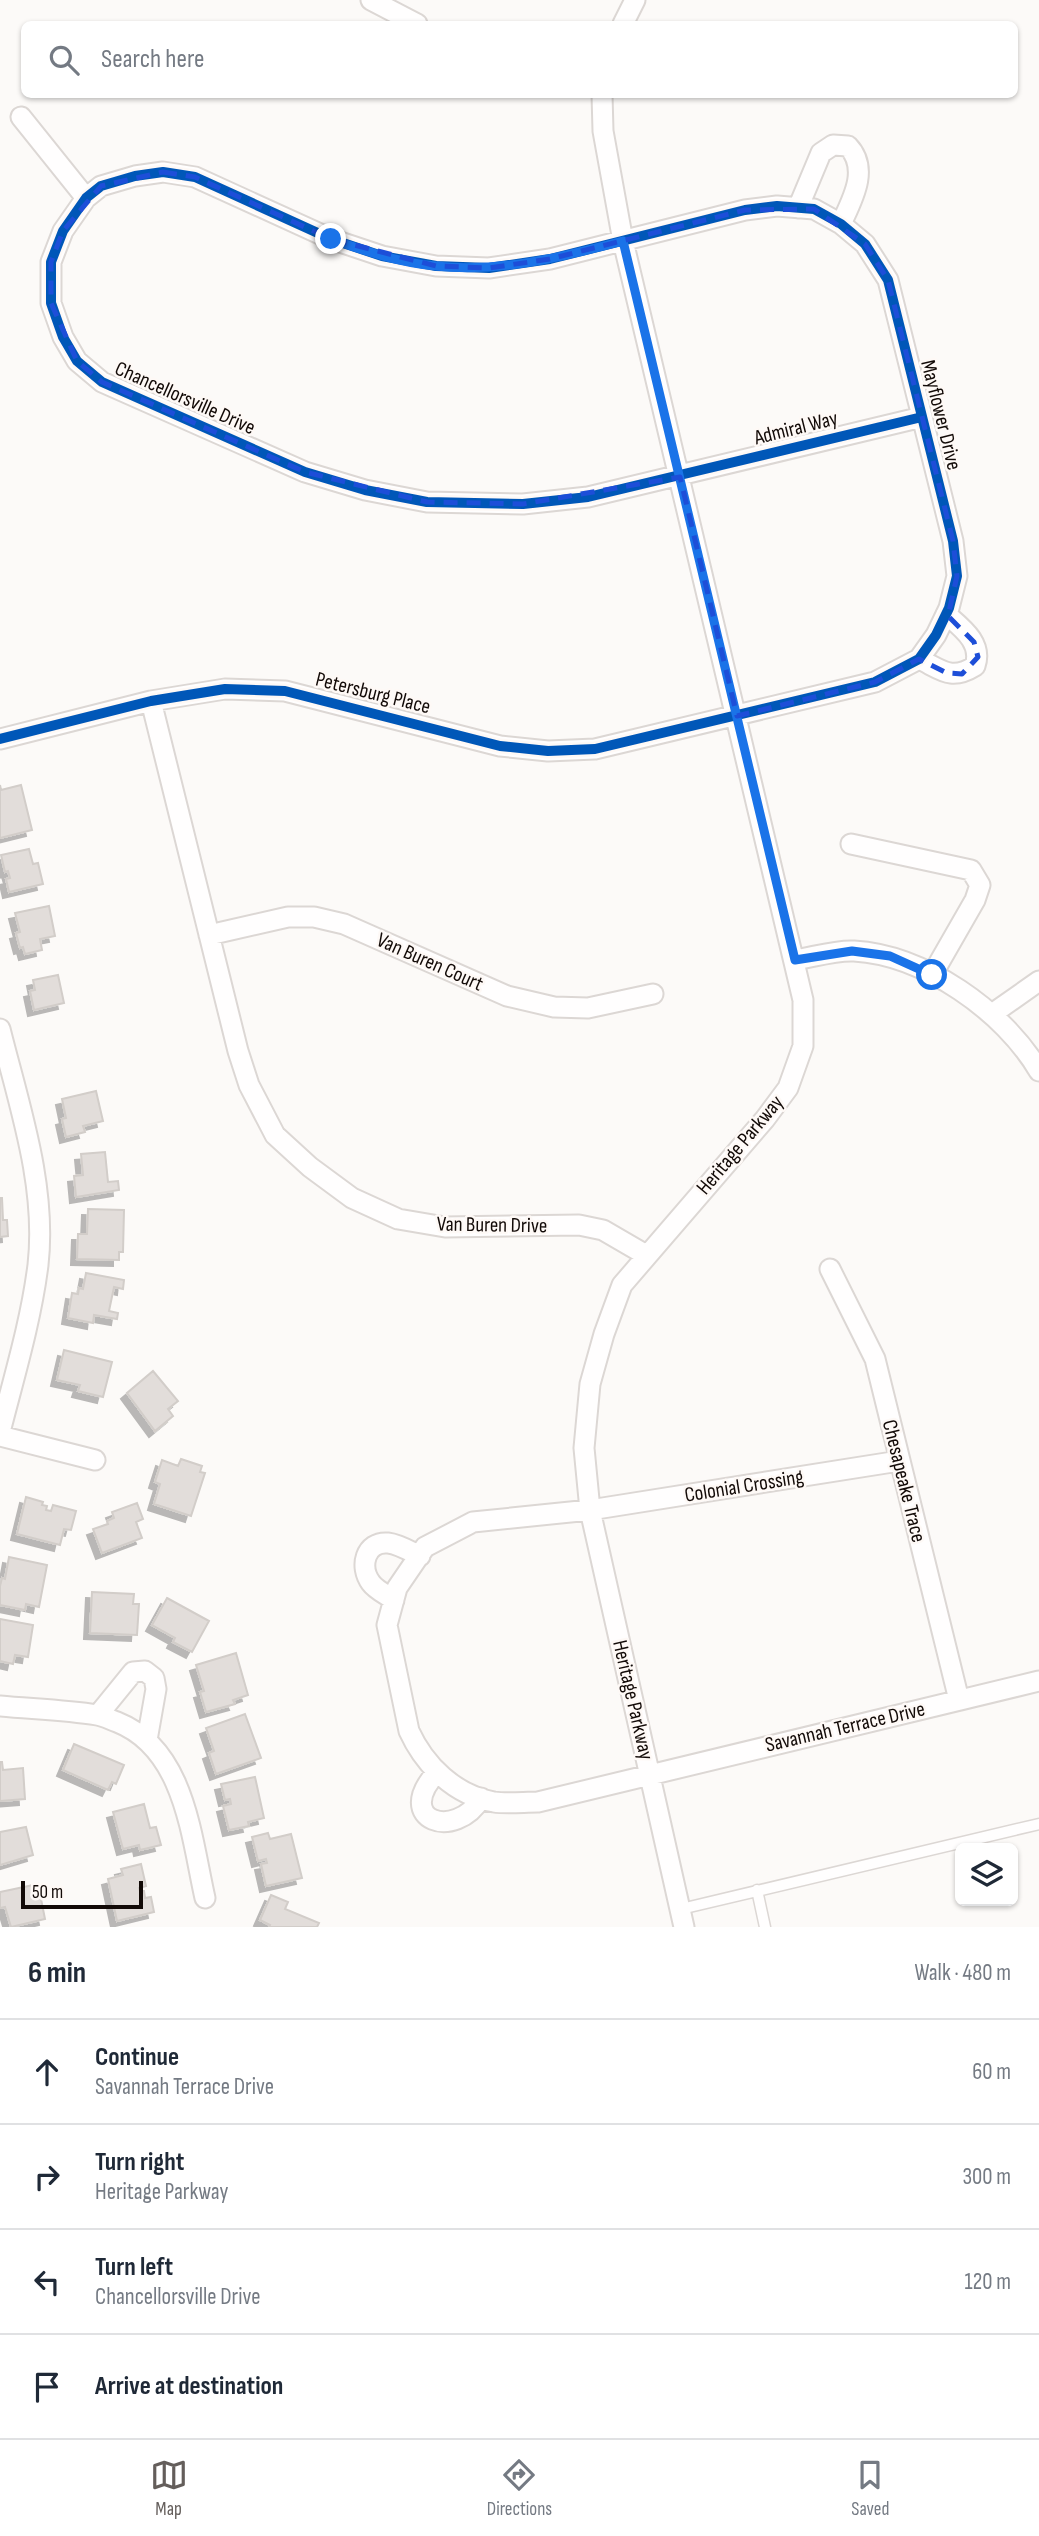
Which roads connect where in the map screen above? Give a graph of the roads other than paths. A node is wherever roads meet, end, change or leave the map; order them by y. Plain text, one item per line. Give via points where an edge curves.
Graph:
1 (371, 0) edge
2 (635, 0) edge
3 (411, 21) edge
4 (624, 21) edge
5 (602, 98) edge
6 (21, 117) dead end
7 (86, 198) junction
8 (798, 208) junction
9 (841, 224) junction
10 (623, 241) junction
11 (922, 417) junction
12 (680, 477) junction
13 (946, 614) junction
14 (919, 659) junction
15 (151, 701) junction
16 (737, 716) junction
17 (0, 740) edge
18 (851, 844) dead end
19 (209, 935) junction
20 (795, 960) junction
21 (932, 975) junction
22 (1039, 981) edge
23 (653, 994) dead end
24 (992, 1014) junction
25 (0, 1029) edge
26 (1039, 1070) edge
27 (646, 1255) junction
28 (830, 1269) dead end
29 (0, 1434) edge
30 (95, 1460) dead end
31 (899, 1461) junction
32 (590, 1510) junction
33 (420, 1556) junction
34 (394, 1600) junction
35 (1039, 1681) edge
36 (959, 1700) junction
37 (0, 1706) edge
38 (98, 1715) junction
39 (147, 1740) junction
40 (437, 1772) junction
41 (650, 1773) junction
42 (481, 1798) junction
43 (1039, 1824) edge
44 (757, 1890) junction
45 (205, 1898) dead end
46 (682, 1918) edge
47 (765, 1927) edge

1 - 3 street
2 - 4 street
5 - 10 street, Heritage Parkway via 603,131
6 - 7 street
7 - 10 street, Chancellorsville Drive via 101,186 135,176 163,172 195,177 331,239 382,256 436,266 489,268 550,260
7 - 12 street, Chancellorsville Drive via 63,231 51,262 51,303 77,361 102,382 304,472 427,502 523,505 588,497
8 - 9 street, Mayflower Drive via 814,209
8 - 9 street via 821,153 833,145 848,146 857,155 859,175
8 - 10 street, Mayflower Drive via 745,210
9 - 11 street, Mayflower Drive via 865,244 888,279
10 - 12 street, Heritage Parkway
11 - 12 street, Admiral Way
11 - 13 street, Mayflower Drive via 953,541 957,576
12 - 16 street, Heritage Parkway
13 - 14 street, Mayflower Drive
13 - 14 street via 974,642 975,666 962,674 947,673
14 - 16 street, Mayflower Drive via 875,682
15 - 16 street, Petersburg Place via 225,689 285,691 500,746 548,751 595,749
15 - 17 street, Petersburg Place
15 - 19 street
16 - 20 street, Heritage Parkway
18 - 21 street via 971,870 980,885 975,900
19 - 23 street, Van Buren Court via 288,917 314,917 344,923 507,996 588,1008
19 - 27 street, Van Buren Drive via 249,1085 275,1135 352,1198 398,1219 445,1227 579,1226 603,1230
20 - 21 street via 852,951 890,956
20 - 27 street, Heritage Parkway via 803,1000 803,1046 788,1088
21 - 24 street
22 - 24 street
24 - 26 street
25 - 29 street via 28,1139 38,1234 38,1264
27 - 32 street, Heritage Parkway via 622,1285 590,1384 584,1448
28 - 31 street, Chesapeake Trace via 875,1359
29 - 30 street
31 - 32 street, Colonial Crossing
31 - 36 street, Chesapeake Trace
32 - 33 street, Colonial Crossing via 474,1521 425,1548
32 - 41 street, Heritage Parkway
33 - 34 street, Colonial Crossing via 397,1588
33 - 34 street via 389,1543 375,1544 367,1551 364,1567 371,1583
34 - 40 street, Colonial Crossing via 387,1625 409,1731
35 - 36 street, Savannah Terrace Drive
36 - 41 street, Savannah Terrace Drive
37 - 38 street
38 - 39 street via 135,1729
38 - 39 street via 133,1672 145,1671 154,1678 156,1689
39 - 45 street via 179,1787
40 - 42 street, Colonial Crossing
40 - 42 street via 420,1797 429,1817 440,1823 453,1821 468,1814
41 - 42 street, Savannah Terrace Drive via 538,1802
41 - 46 street, Heritage Parkway
43 - 44 lane
44 - 46 lane
44 - 47 lane

